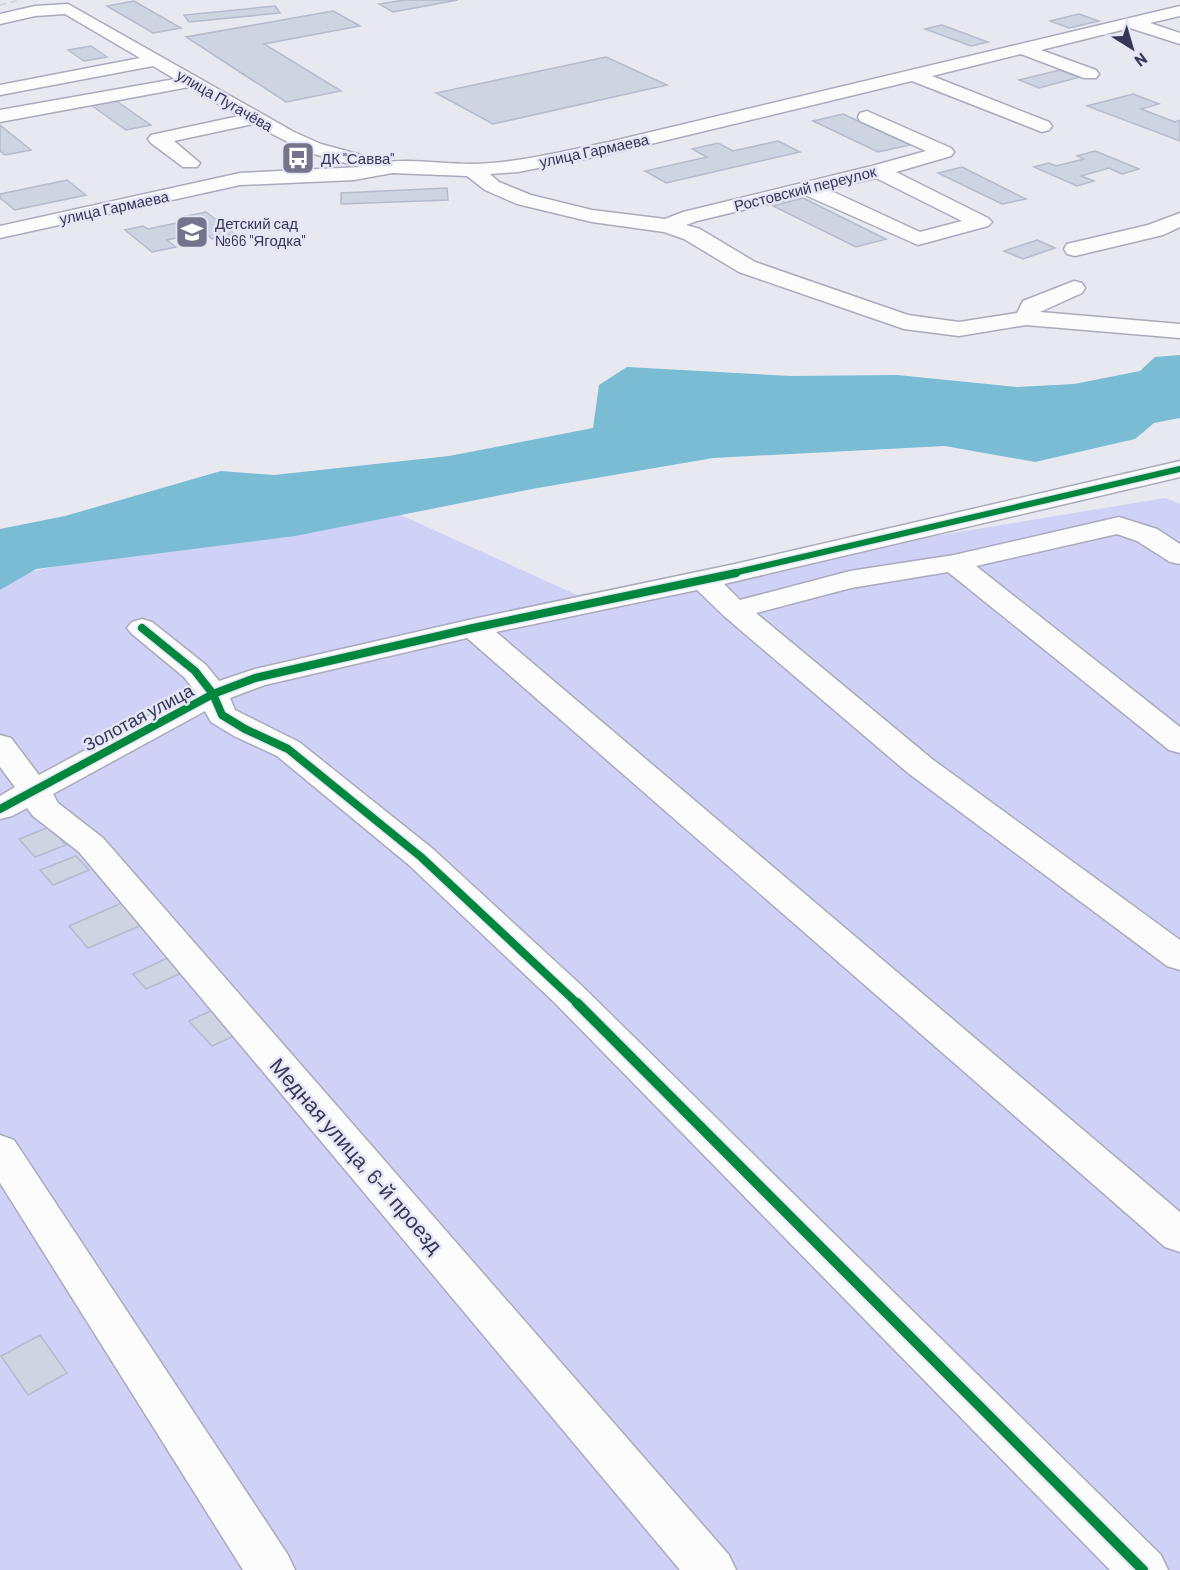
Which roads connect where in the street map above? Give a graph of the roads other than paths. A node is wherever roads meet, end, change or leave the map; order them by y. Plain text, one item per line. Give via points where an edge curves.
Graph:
1 (72, 5) edge
2 (1180, 11) edge
3 (0, 20) edge
4 (1132, 23) junction
5 (1180, 39) edge
6 (1023, 50) junction
7 (156, 60) junction
8 (1090, 74) dead end
9 (914, 75) junction
10 (192, 81) junction
11 (0, 90) edge
12 (0, 116) edge
13 (867, 117) dead end
14 (256, 118) junction
15 (1041, 126) dead end
16 (190, 163) dead end
17 (392, 167) junction
18 (472, 170) junction
19 (878, 171) junction
20 (807, 188) junction
21 (1180, 219) edge
22 (667, 226) junction
23 (0, 242) edge
24 (1075, 249) dead end
25 (1074, 288) dead end
26 (1026, 318) junction
27 (1180, 331) edge
28 (1180, 469) edge
29 (1180, 556) edge
30 (954, 563) junction
31 (703, 580) junction
32 (734, 610) junction
33 (142, 628) dead end
34 (473, 628) junction
35 (213, 694) junction
36 (1180, 743) edge
37 (0, 745) edge
38 (34, 790) junction
39 (0, 810) edge
40 (1180, 958) edge
41 (0, 1150) edge
42 (1180, 1236) edge
43 (270, 1570) edge
44 (711, 1570) edge
45 (1143, 1570) edge

1 - 3 street, улица Пугачёва
1 - 7 street, улица Пугачёва
2 - 4 street, улица Гармаева
4 - 5 street
4 - 6 street, улица Гармаева
6 - 8 street
6 - 9 street, улица Гармаева
7 - 10 street, улица Пугачёва
7 - 11 street
9 - 15 street
9 - 18 street, улица Гармаева via 609,148 518,166
10 - 12 street
10 - 14 street, улица Пугачёва
13 - 19 street, Ростовский переулок via 944,152
14 - 16 street via 158,139
14 - 17 street, улица Пугачёва via 314,148
17 - 18 street, улица Гармаева
17 - 23 street, улица Гармаева via 316,175
18 - 22 street via 492,186 524,200 592,216
19 - 20 street, Ростовский переулок
19 - 20 street via 981,222 918,239
20 - 22 street, Ростовский переулок via 690,216
21 - 24 street via 1155,230
22 - 26 street via 692,234 747,267 904,322 959,329
25 - 26 street via 1031,306
26 - 27 street
28 - 31 street, Золотая улица
29 - 30 street via 1148,535 1119,525
30 - 32 street via 850,580
30 - 36 street
31 - 32 street
31 - 34 street, Золотая улица
32 - 40 street via 920,766
33 - 35 street via 195,671
34 - 35 street, Золотая улица via 255,678
34 - 42 street
35 - 38 street, Золотая улица
35 - 45 street via 222,715 288,749 421,857 568,994
37 - 38 street, Медная улица, 6-й проезд
38 - 39 street, Золотая улица
38 - 44 street, Медная улица, 6-й проезд via 45,809 91,845
41 - 43 street

